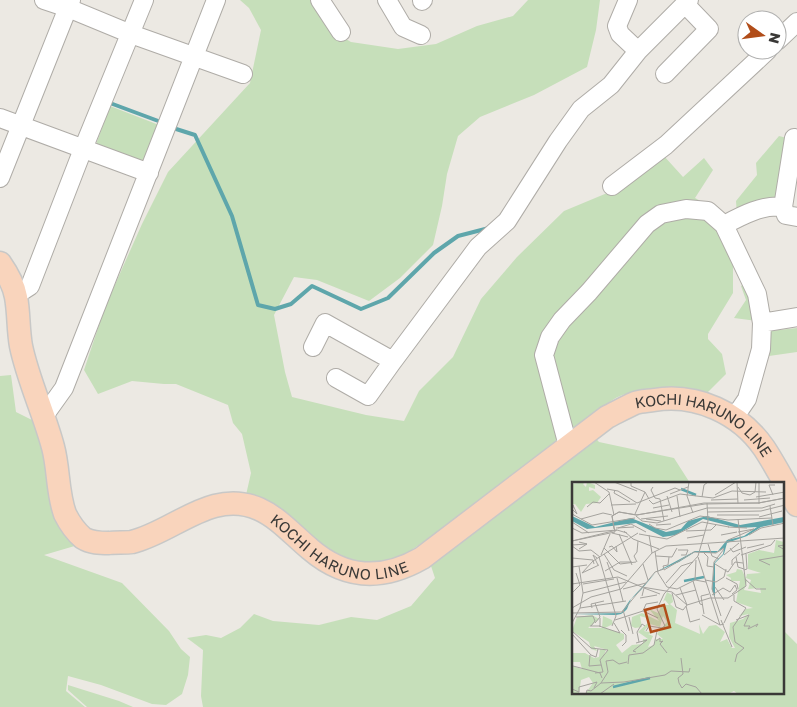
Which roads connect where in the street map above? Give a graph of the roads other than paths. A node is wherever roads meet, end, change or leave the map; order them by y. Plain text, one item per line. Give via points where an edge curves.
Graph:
1 (44, 0) edge
2 (144, 0) edge
3 (216, 0) edge
4 (320, 0) edge
5 (387, 0) edge
6 (628, 0) edge
7 (687, 2) edge
8 (70, 4) edge
9 (797, 22) edge
10 (341, 32) dead end
11 (787, 32) edge
12 (131, 34) junction
13 (421, 35) dead end
14 (638, 51) junction
15 (193, 57) junction
16 (757, 60) edge
17 (243, 74) dead end
18 (665, 74) dead end
19 (0, 118) edge
20 (20, 126) junction
21 (794, 138) dead end
22 (83, 149) junction
23 (149, 173) junction
24 (0, 178) edge
25 (612, 186) dead end
26 (790, 212) edge
27 (724, 225) junction
28 (0, 263) edge
29 (16, 295) junction
30 (797, 316) edge
31 (762, 323) junction
32 (313, 347) dead end
33 (393, 362) junction
34 (336, 378) dead end
35 (44, 416) junction
36 (734, 418) junction
37 (568, 446) junction
38 (784, 482) edge
39 (784, 482) edge
40 (797, 505) edge

1 - 8 street
2 - 12 street
3 - 15 street
4 - 10 street
5 - 13 street via 404,27
6 - 14 street via 618,26 620,34
7 - 14 street
7 - 18 street via 709,29
8 - 12 street
8 - 20 street
9 - 11 street
12 - 15 street
12 - 22 street
14 - 33 street via 611,85 581,109 507,220 478,247
15 - 17 street
15 - 23 street
16 - 25 street via 666,145
19 - 20 street
20 - 22 street
20 - 24 street
21 - 26 street
22 - 23 street
22 - 29 street via 30,286
23 - 35 street via 64,388
26 - 27 street via 776,206 752,212
27 - 31 street via 757,294
27 - 37 street via 708,211 686,209 661,214 647,224 550,337 544,355
28 - 29 main road, KOCHI HARUNO LINE
29 - 35 main road, KOCHI HARUNO LINE via 22,347
30 - 31 street
31 - 36 street via 761,349 747,399
32 - 33 street via 325,323
33 - 34 street via 368,396
35 - 37 main road, KOCHI HARUNO LINE via 54,448 66,514 83,538 91,542 131,542 214,506 235,504 259,509 331,564 349,572 368,575 387,572 422,558
36 - 37 main road, KOCHI HARUNO LINE via 712,406 687,399 636,402 608,417
36 - 39 main road, KOCHI HARUNO LINE via 764,447
38 - 40 main road, KOCHI HARUNO LINE

